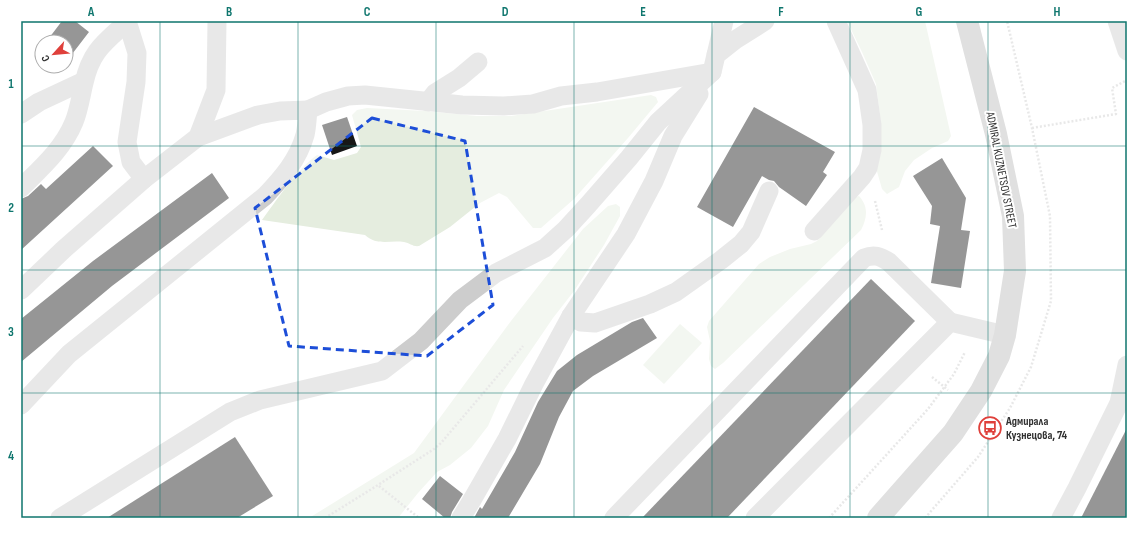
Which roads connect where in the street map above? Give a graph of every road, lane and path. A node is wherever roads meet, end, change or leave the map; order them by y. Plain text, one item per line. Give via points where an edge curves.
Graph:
1 (217, 21) edge
2 (724, 21) edge
3 (765, 21) edge
4 (836, 21) edge
5 (967, 21) edge
6 (1117, 21) edge
7 (127, 22) edge
8 (1127, 51) edge
9 (478, 62) dead end
10 (714, 64) junction
11 (1127, 80) edge
12 (84, 81) junction
13 (428, 102) junction
14 (308, 110) junction
15 (21, 114) edge
16 (1032, 128) dead end
17 (198, 137) junction
18 (868, 168) junction
19 (144, 179) junction
20 (21, 188) edge
21 (769, 191) dead end
22 (814, 231) dead end
23 (889, 262) junction
24 (21, 290) edge
25 (571, 316) junction
26 (950, 322) junction
27 (973, 328) junction
28 (1005, 335) junction
29 (525, 343) dead end
30 (1127, 365) edge
31 (21, 405) edge
32 (378, 486) junction
33 (60, 518) edge
34 (325, 518) edge
35 (419, 518) edge
36 (461, 518) edge
37 (614, 518) edge
38 (755, 518) edge
39 (828, 518) edge
40 (878, 518) edge
41 (1061, 518) edge

1 - 17 lane via 216,90
2 - 10 lane
3 - 10 lane via 735,40
4 - 18 lane via 867,90 872,125 872,150
5 - 28 main road, ADMIRAL KUZNETSOV STREET via 996,134 1013,216 1015,271
6 - 8 lane
7 - 12 lane via 100,46 90,61
7 - 19 lane via 137,53 136,82 127,142 132,162
9 - 13 lane via 435,93
10 - 13 lane via 597,92 561,96 533,104 497,106
10 - 25 lane via 672,136 654,181 626,234
10 - 33 lane via 658,122 566,229 545,248 496,272 460,300 421,341 382,371 260,400 230,412
11 - 16 path via 1112,88 1116,114
12 - 15 lane via 39,102
12 - 20 lane via 74,122 55,155
13 - 14 lane via 365,94 326,102
14 - 17 lane via 258,115
14 - 31 lane via 305,134 298,155 265,196 69,354
17 - 19 lane
18 - 22 lane
18 - 23 path
19 - 24 lane
21 - 25 lane via 751,232 741,244 676,292 595,323 581,322
23 - 26 lane
23 - 37 lane via 872,255 864,258
25 - 36 lane via 507,439
26 - 27 lane
26 - 38 lane
27 - 28 lane
27 - 39 path via 970,342 954,374 928,409
28 - 40 main road, ADMIRAL KUZNETSOV STREET via 999,356 982,391 953,433
29 - 32 path via 441,443
30 - 41 lane via 1119,403
32 - 34 path
32 - 35 path

